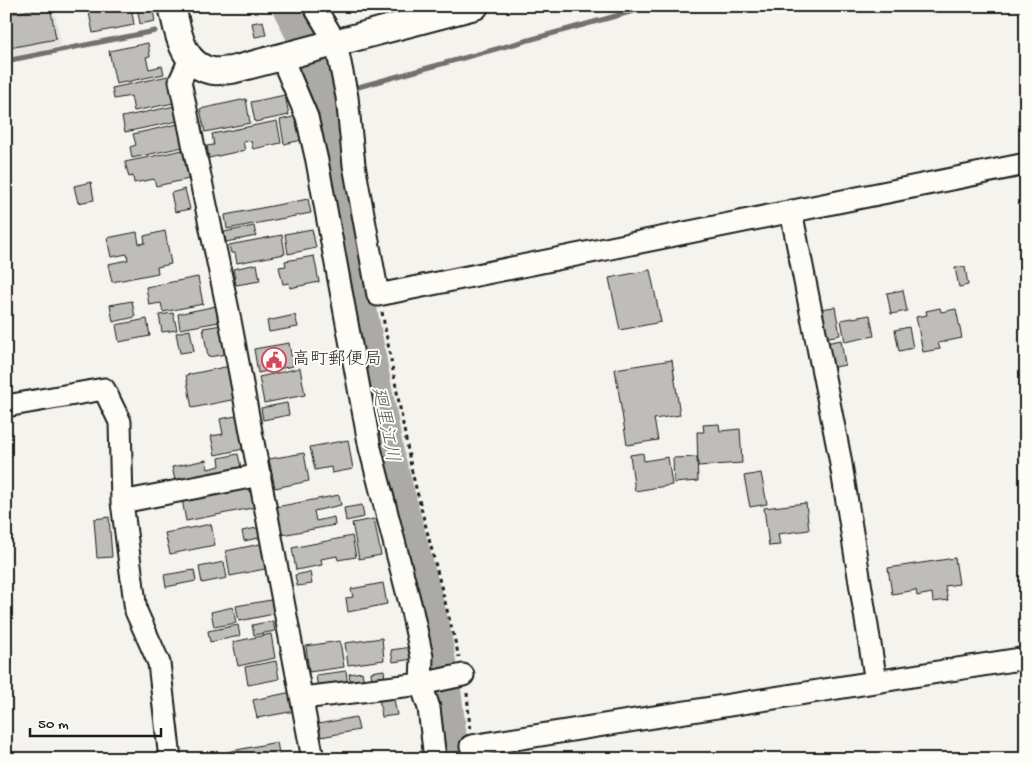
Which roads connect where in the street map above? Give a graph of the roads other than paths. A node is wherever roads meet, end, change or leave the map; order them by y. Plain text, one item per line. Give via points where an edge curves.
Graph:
1 (172, 6) edge
2 (314, 6) edge
3 (475, 6) edge
4 (336, 43) junction
5 (284, 57) junction
6 (190, 59) junction
7 (1026, 164) edge
8 (791, 211) junction
9 (6, 406) edge
10 (260, 475) junction
11 (122, 502) junction
12 (1026, 658) edge
13 (462, 675) road end
14 (876, 682) junction
15 (421, 684) junction
16 (302, 698) junction
17 (471, 746) road end
18 (170, 759) edge
19 (313, 759) edge
20 (435, 759) edge

1 - 6 street via 180,43
2 - 4 street
3 - 4 street
4 - 5 street
4 - 8 street via 378,294
5 - 6 street via 232,70 213,71
5 - 15 street via 307,117 317,162 370,448 422,657
6 - 10 street via 180,82
7 - 8 street
8 - 14 street via 840,458
9 - 11 street via 104,390 120,422
10 - 11 street
10 - 16 street
11 - 18 street via 136,611 159,663
12 - 14 street
13 - 15 street
14 - 17 street
15 - 16 street
15 - 20 street via 429,708
16 - 19 street

